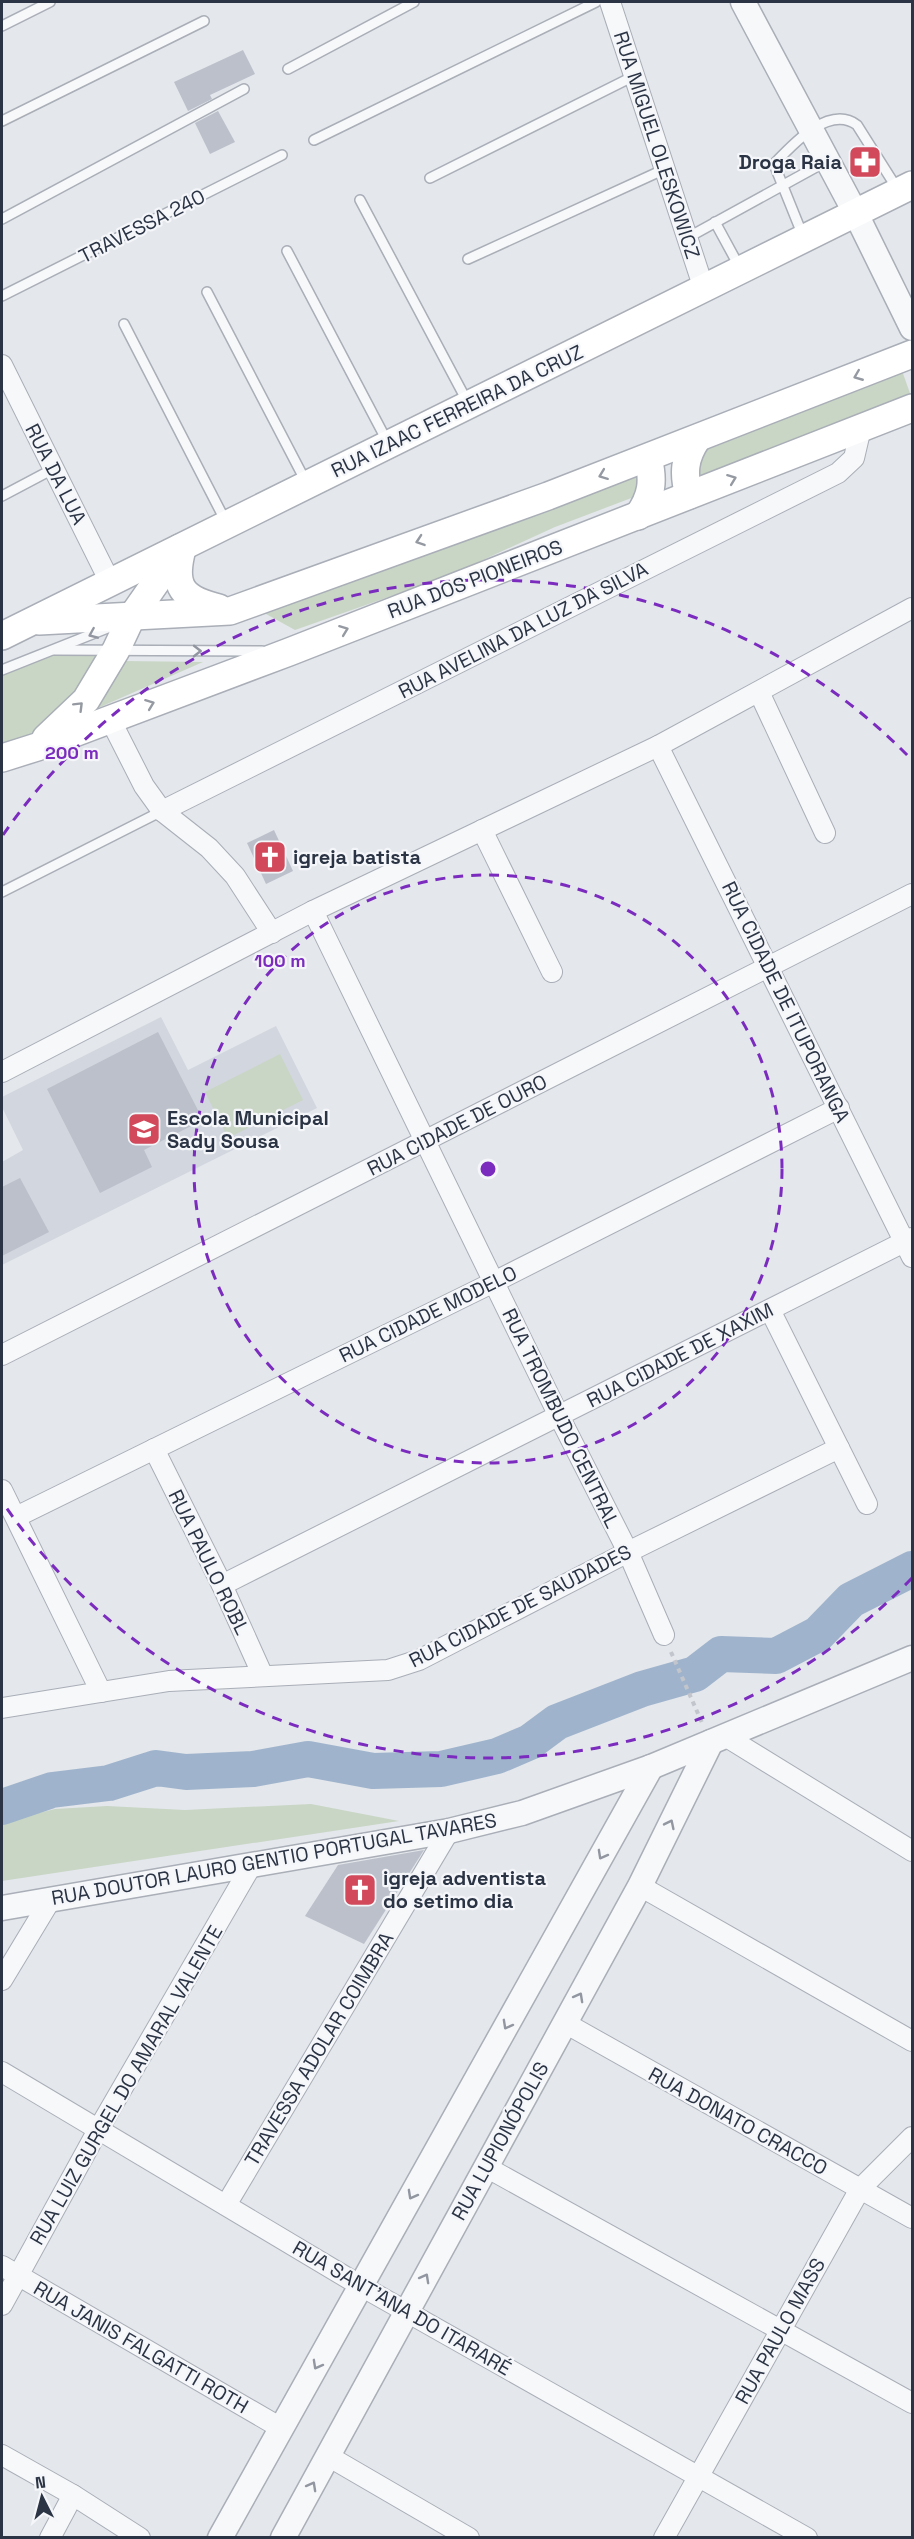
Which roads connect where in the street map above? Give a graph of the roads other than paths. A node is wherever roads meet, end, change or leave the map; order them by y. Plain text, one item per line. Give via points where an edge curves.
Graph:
1 (50, 2) edge
2 (414, 2) edge
3 (596, 2) edge
4 (610, 2) edge
5 (743, 2) edge
6 (204, 21) dead end
7 (2, 26) edge
8 (288, 69) dead end
9 (634, 76) junction
10 (244, 89) dead end
11 (2, 121) edge
12 (810, 128) junction
13 (314, 140) dead end
14 (282, 155) dead end
15 (827, 161) junction
16 (665, 169) junction
17 (430, 178) dead end
18 (783, 187) junction
19 (906, 188) edge
20 (360, 200) dead end
21 (855, 214) junction
22 (2, 219) edge
23 (715, 222) junction
24 (687, 238) junction
25 (804, 238) junction
26 (288, 252) dead end
27 (468, 259) dead end
28 (741, 270) junction
29 (704, 289) junction
30 (207, 292) dead end
31 (2, 296) edge
32 (124, 324) dead end
33 (912, 328) edge
34 (912, 354) edge
35 (2, 366) edge
36 (469, 405) junction
37 (912, 408) edge
38 (861, 428) junction
39 (697, 439) junction
40 (388, 443) junction
41 (648, 458) junction
42 (53, 469) junction
43 (308, 484) junction
44 (689, 495) junction
45 (2, 496) edge
46 (638, 516) junction
47 (227, 524) junction
48 (183, 545) junction
49 (110, 582) junction
50 (912, 608) edge
51 (230, 611) junction
52 (131, 618) junction
53 (29, 622) junction
54 (2, 636) edge
55 (55, 650) junction
56 (116, 650) junction
57 (289, 652) junction
58 (2, 670) edge
59 (759, 692) junction
60 (110, 719) junction
61 (658, 746) junction
62 (37, 747) junction
63 (2, 758) edge
64 (162, 811) junction
65 (482, 830) junction
66 (825, 833) dead end
67 (2, 892) edge
68 (912, 894) edge
69 (313, 911) junction
70 (272, 933) junction
71 (769, 967) junction
72 (552, 972) dead end
73 (2, 1072) edge
74 (838, 1108) junction
75 (425, 1141) junction
76 (910, 1246) edge
77 (494, 1282) junction
78 (770, 1310) junction
79 (2, 1355) edge
80 (559, 1416) junction
81 (839, 1448) junction
82 (154, 1449) junction
83 (2, 1490) edge
84 (867, 1504) dead end
85 (16, 1517) junction
86 (628, 1552) junction
87 (222, 1585) junction
88 (667, 1641) road end
89 (912, 1658) edge
90 (263, 1676) junction
91 (101, 1692) junction
92 (2, 1708) edge
93 (718, 1739) junction
94 (651, 1767) junction
95 (448, 1832) junction
96 (912, 1851) edge
97 (251, 1866) junction
98 (640, 1886) junction
99 (51, 1899) junction
100 (2, 1908) edge
101 (2, 1980) edge
102 (565, 2023) junction
103 (912, 2042) edge
104 (2, 2072) edge
105 (98, 2130) junction
106 (912, 2137) edge
107 (486, 2168) junction
108 (860, 2189) junction
109 (226, 2205) junction
110 (912, 2218) edge
111 (10, 2270) edge
112 (361, 2286) junction
113 (2, 2305) edge
114 (407, 2312) junction
115 (781, 2330) junction
116 (912, 2403) edge
117 (281, 2428) junction
118 (2, 2455) edge
119 (328, 2456) junction
120 (698, 2477) junction
121 (73, 2495) junction
122 (51, 2538) edge
123 (140, 2538) edge
124 (220, 2538) edge
125 (284, 2538) edge
126 (469, 2538) edge
127 (664, 2538) edge
128 (807, 2538) edge

1 - 7 lane
2 - 8 lane
3 - 13 lane
4 - 9 street, RUA MIGUEL OLESKOWICZ
5 - 12 street
6 - 11 lane
9 - 16 street, RUA MIGUEL OLESKOWICZ
9 - 17 lane
10 - 22 lane
12 - 15 street
12 - 18 lane via 774,164
12 - 19 lane via 850,120
14 - 31 lane, TRAVESSA 240
15 - 18 lane
15 - 21 street
16 - 24 street, RUA MIGUEL OLESKOWICZ
16 - 27 lane
18 - 23 lane
18 - 25 lane
19 - 21 main road, RUA IZAAC FERREIRA DA CRUZ
20 - 36 lane
21 - 25 main road, RUA IZAAC FERREIRA DA CRUZ
21 - 33 street
23 - 24 lane
23 - 28 lane
24 - 29 street, RUA MIGUEL OLESKOWICZ
25 - 28 main road, RUA IZAAC FERREIRA DA CRUZ
26 - 40 lane
28 - 29 main road, RUA IZAAC FERREIRA DA CRUZ
29 - 36 main road, RUA IZAAC FERREIRA DA CRUZ
30 - 43 lane
32 - 47 lane
34 -> 39 main road
35 - 42 street, RUA DA LUA via 10,391
36 - 40 main road, RUA IZAAC FERREIRA DA CRUZ
37 - 38 main road, RUA DOS PIONEIROS
44 -> 38 main road, RUA DOS PIONEIROS
38 - 64 street, RUA AVELINA DA LUZ DA SILVA via 854,458 837,473
39 - 41 main road
39 - 44 main road via 685,466
40 - 43 main road, RUA IZAAC FERREIRA DA CRUZ
41 - 46 main road via 652,488
41 -> 51 main road
42 - 45 lane
42 - 49 street, RUA DA LUA
43 - 47 main road, RUA IZAAC FERREIRA DA CRUZ
44 - 46 main road, RUA DOS PIONEIROS
57 -> 46 main road, RUA DOS PIONEIROS
47 - 48 main road, RUA IZAAC FERREIRA DA CRUZ
48 - 49 main road, RUA IZAAC FERREIRA DA CRUZ
48 - 51 main road via 176,569 179,584 187,595 201,603
48 - 52 main road
49 - 53 main road, RUA IZAAC FERREIRA DA CRUZ
50 - 59 street
51 - 52 main road
52 - 53 main road
52 -> 55 lane
52 - 56 main road
53 - 54 main road, RUA IZAAC FERREIRA DA CRUZ
55 - 56 lane
55 - 58 lane
56 -> 57 lane
62 -> 56 main road via 86,700
60 -> 57 main road, RUA DOS PIONEIROS
59 - 61 street
59 - 66 street
60 - 62 main road, RUA DOS PIONEIROS
60 - 64 street via 144,786
61 - 65 street
61 - 71 street, RUA CIDADE DE ITUPORANGA
62 - 63 main road
64 - 67 lane
64 - 70 street via 235,876
65 - 69 street
65 - 72 street
68 - 71 street, RUA CIDADE DE OURO
69 - 70 street
69 - 75 street, RUA TROMBUDO CENTRAL
70 - 73 street
71 - 74 street, RUA CIDADE DE ITUPORANGA
71 - 75 street, RUA CIDADE DE OURO
74 - 76 street, RUA CIDADE DE ITUPORANGA
74 - 77 street, RUA CIDADE MODELO
75 - 77 street, RUA TROMBUDO CENTRAL
75 - 79 street, RUA CIDADE DE OURO
76 - 78 street, RUA CIDADE DE XAXIM
77 - 80 street, RUA TROMBUDO CENTRAL
77 - 82 street, RUA CIDADE MODELO
78 - 80 street, RUA CIDADE DE XAXIM
78 - 81 street
80 - 86 street, RUA TROMBUDO CENTRAL
80 - 87 street, RUA CIDADE DE XAXIM
81 - 84 street
81 - 86 street, RUA CIDADE DE SAUDADES
82 - 85 street, RUA CIDADE MODELO
82 - 87 street, RUA PAULO ROBL
83 - 85 street
85 - 91 street
86 - 88 street, RUA TROMBUDO CENTRAL
86 - 90 street, RUA CIDADE DE SAUDADES via 419,1660 388,1670
87 - 90 street, RUA PAULO ROBL
89 - 93 street, RUA DOUTOR LAURO GENTIO PORTUGAL TAVARES
90 - 91 street, RUA CIDADE DE SAUDADES via 169,1681
91 - 92 street, RUA CIDADE DE SAUDADES
93 - 94 street, RUA DOUTOR LAURO GENTIO PORTUGAL TAVARES
93 - 96 street
98 -> 93 street, RUA LUPIONÓPOLIS
94 - 95 street, RUA DOUTOR LAURO GENTIO PORTUGAL TAVARES via 522,1813
94 -> 112 street
95 - 97 street, RUA DOUTOR LAURO GENTIO PORTUGAL TAVARES
95 - 109 street, TRAVESSA ADOLAR COIMBRA
97 - 99 street, RUA DOUTOR LAURO GENTIO PORTUGAL TAVARES
97 - 105 street, RUA LUIZ GURGEL DO AMARAL VALENTE
102 -> 98 street, RUA LUPIONÓPOLIS
98 - 103 street
99 - 100 street, RUA DOUTOR LAURO GENTIO PORTUGAL TAVARES
99 - 101 street
102 - 107 street, RUA LUPIONÓPOLIS
102 - 108 street, RUA DONATO CRACCO
104 - 105 street, RUA SANT'ANA DO ITARARÉ
105 - 109 street, RUA SANT'ANA DO ITARARÉ
105 - 111 street, RUA LUIZ GURGEL DO AMARAL VALENTE
106 - 108 street, RUA PAULO MASS
114 -> 107 street, RUA LUPIONÓPOLIS
107 - 115 street
108 - 110 street, RUA DONATO CRACCO
108 - 115 street, RUA PAULO MASS
109 - 112 street, RUA SANT'ANA DO ITARARÉ
111 - 113 street, RUA LUIZ GURGEL DO AMARAL VALENTE
111 - 117 street, RUA JANIS FALGATTI ROTH
112 - 114 street, RUA SANT'ANA DO ITARARÉ
112 -> 117 street
114 - 119 street, RUA LUPIONÓPOLIS
114 - 120 street, RUA SANT'ANA DO ITARARÉ
115 - 116 street
115 - 120 street, RUA PAULO MASS
117 - 124 street
118 - 121 street
125 -> 119 street, RUA LUPIONÓPOLIS
119 - 126 street
120 - 127 street, RUA PAULO MASS
120 - 128 street, RUA SANT'ANA DO ITARARÉ
121 - 122 street
121 - 123 street

